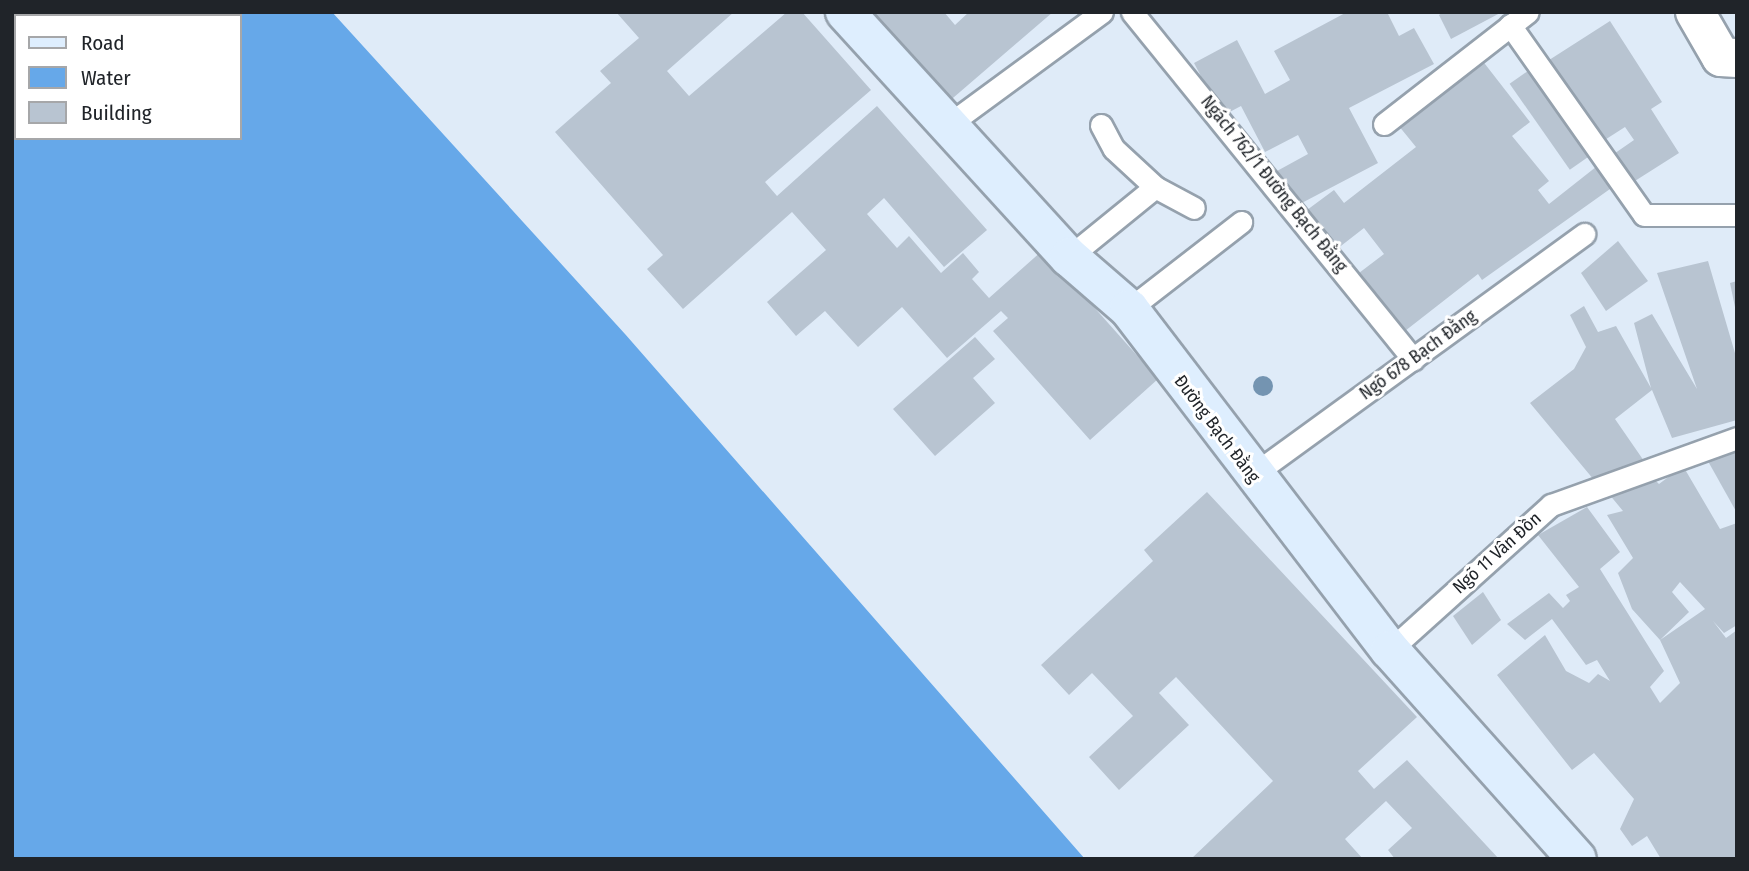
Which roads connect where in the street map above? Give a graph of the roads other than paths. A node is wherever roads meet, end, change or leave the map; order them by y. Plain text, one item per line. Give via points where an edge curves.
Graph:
1 (845, 12) edge
2 (1102, 12) edge
3 (1132, 12) edge
4 (1528, 12) edge
5 (1695, 12) edge
6 (1510, 25) junction
7 (1737, 58) edge
8 (1384, 124) dead end
9 (948, 125) junction
10 (1101, 125) dead end
11 (1155, 187) junction
12 (1194, 208) dead end
13 (1737, 215) edge
14 (1241, 222) dead end
15 (1584, 234) dead end
16 (1069, 257) junction
17 (1129, 309) junction
18 (1413, 359) junction
19 (1737, 438) edge
20 (1251, 476) junction
21 (1390, 650) junction
22 (1577, 859) edge

1 - 9 street, Đường Bạch Đằng
2 - 9 lane
3 - 18 lane, Ngách 762/1 Đường Bạch Đằng
4 - 6 lane
5 - 7 street via 1721,57
6 - 8 lane
6 - 13 lane via 1644,215
9 - 16 street, Đường Bạch Đằng
10 - 11 lane via 1114,149
11 - 12 lane
11 - 16 lane
14 - 17 lane
15 - 18 lane, Ngõ 678 Bạch Đằng
16 - 17 street, Đường Bạch Đằng
17 - 20 street, Đường Bạch Đằng
18 - 20 lane, Ngõ 678 Bạch Đằng
19 - 21 lane, Ngõ 11 Vân Đồn via 1551,505
20 - 21 street, Đường Bạch Đằng
21 - 22 street, Đường Bạch Đằng

